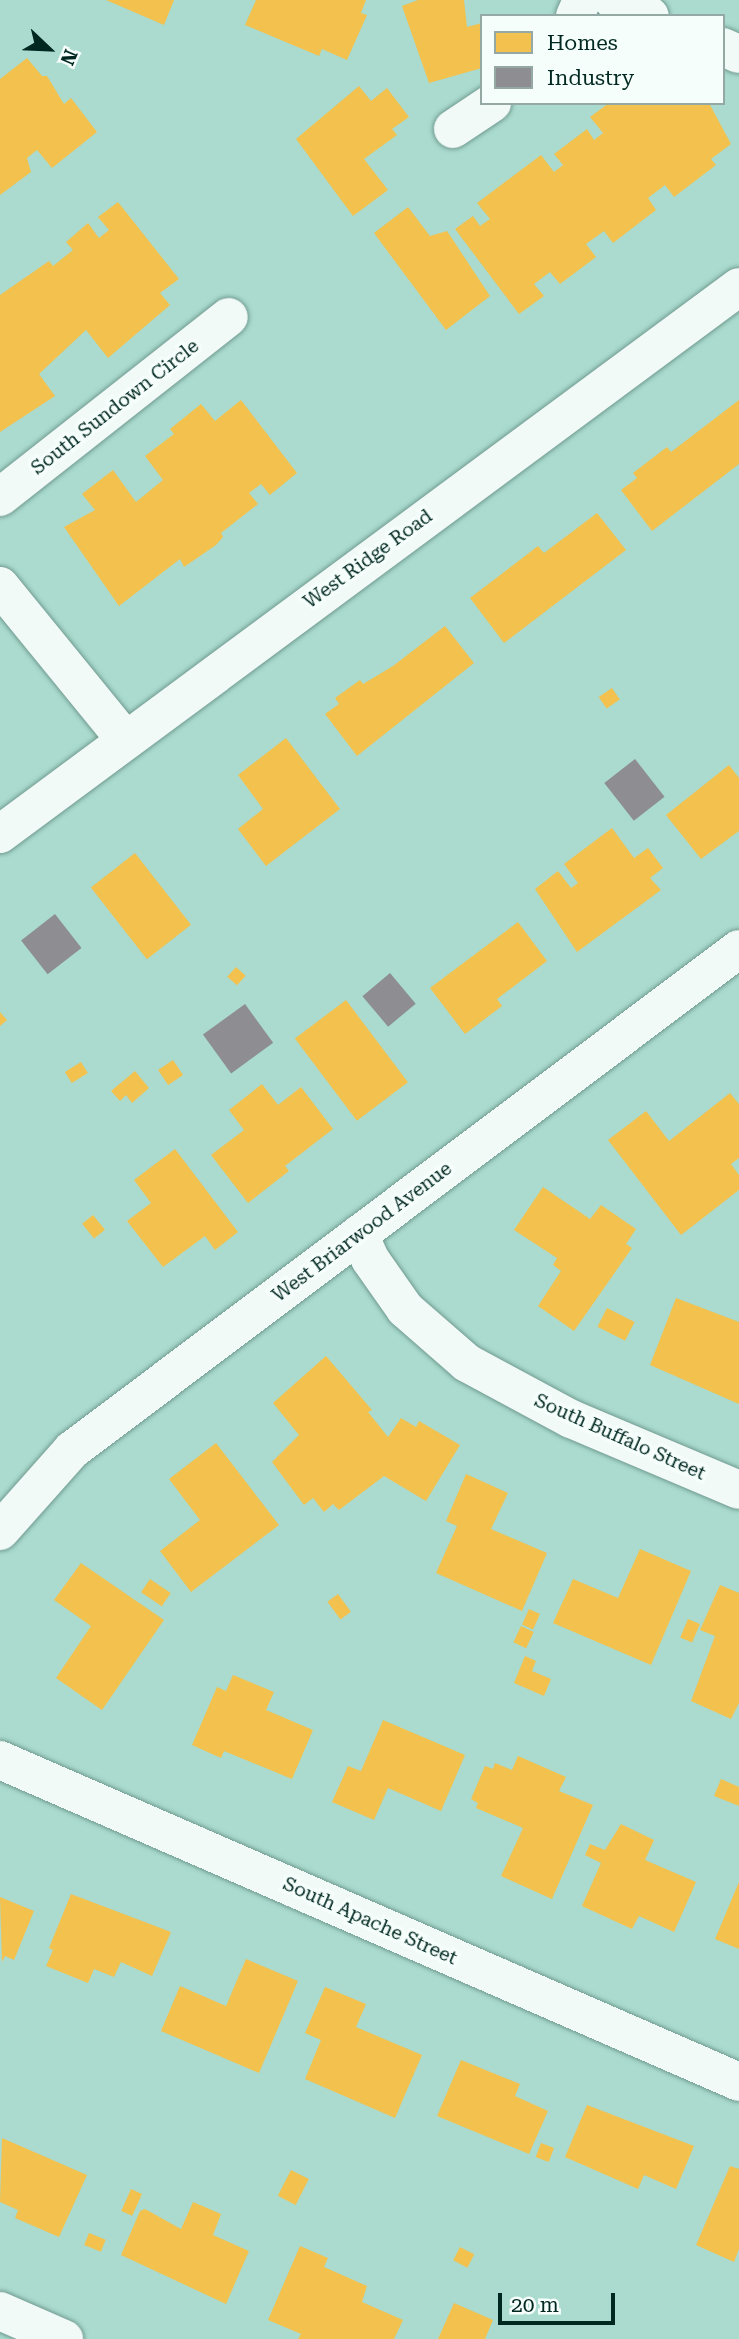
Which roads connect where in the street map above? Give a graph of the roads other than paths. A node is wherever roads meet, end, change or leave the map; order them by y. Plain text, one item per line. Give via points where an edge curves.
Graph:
1 (613, 0) edge
2 (645, 14) edge
3 (489, 105) edge
4 (453, 129) dead end
5 (739, 287) edge
6 (229, 317) dead end
7 (0, 497) edge
8 (0, 586) edge
9 (124, 738) junction
10 (0, 834) edge
11 (739, 949) edge
12 (359, 1234) junction
13 (739, 1490) edge
14 (0, 1531) edge
15 (0, 1760) edge
16 (739, 2082) edge
17 (0, 2311) edge
18 (64, 2339) edge

1 - 2 street
3 - 4 street
5 - 9 street, West Ridge Road
6 - 7 street, South Sundown Circle
8 - 9 street
9 - 10 street, West Ridge Road
11 - 12 street, West Briarwood Avenue
12 - 13 street, South Buffalo Street via 370,1259 405,1309 467,1363 571,1419
12 - 14 street, West Briarwood Avenue via 72,1450
15 - 16 street, South Apache Street
17 - 18 street

